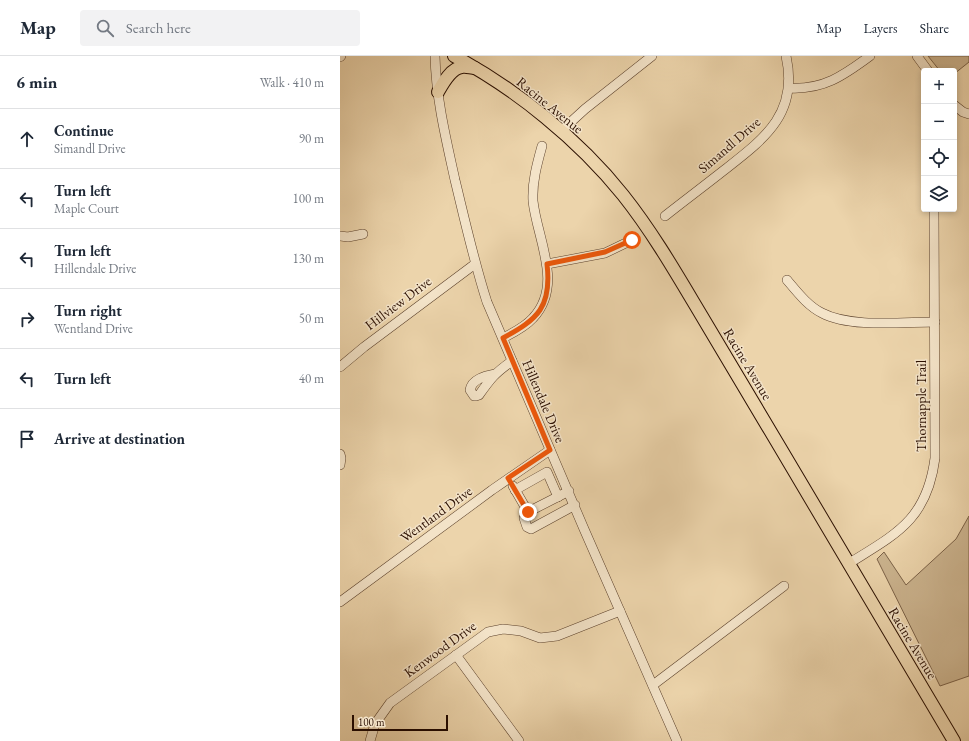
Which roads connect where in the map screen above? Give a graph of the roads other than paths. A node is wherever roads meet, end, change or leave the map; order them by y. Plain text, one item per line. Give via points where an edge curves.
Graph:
1 (435, 56) edge
2 (454, 56) edge
3 (652, 56) edge
4 (786, 56) edge
5 (870, 56) edge
6 (916, 56) edge
7 (475, 68) junction
8 (926, 68) edge
9 (789, 88) junction
10 (438, 92) junction
11 (957, 108) edge
12 (969, 114) edge
13 (561, 131) junction
14 (542, 146) dead end
15 (934, 212) edge
16 (665, 216) dead end
17 (363, 234) dead end
18 (340, 236) edge
19 (632, 240) dead end
20 (475, 264) junction
21 (547, 264) junction
22 (787, 280) dead end
23 (934, 322) junction
24 (503, 338) junction
25 (512, 361) junction
26 (340, 367) edge
27 (495, 374) dead end
28 (550, 450) junction
29 (340, 454) edge
30 (340, 465) edge
31 (508, 478) junction
32 (515, 490) junction
33 (568, 491) junction
34 (558, 497) junction
35 (574, 506) junction
36 (528, 512) junction
37 (848, 564) junction
38 (784, 586) dead end
39 (340, 602) edge
40 (620, 611) junction
41 (456, 655) junction
42 (653, 685) junction
43 (370, 741) edge
44 (519, 741) edge
45 (677, 741) edge
46 (954, 741) edge

1 - 10 street, Hillendale Drive
2 - 7 main road, Racine Avenue
3 - 13 street
4 - 9 street, Simandl Drive
5 - 9 street via 834,80 809,87
6 - 8 street
7 - 10 main road via 456,69
7 - 13 main road, Racine Avenue via 533,108
9 - 16 street, Simandl Drive via 778,119 764,136 747,153
10 - 20 street, Hillendale Drive via 447,145
11 - 12 street
13 - 37 main road, Racine Avenue via 611,181 647,228
14 - 21 street via 533,182 533,201
15 - 23 street, Thornapple Trail
17 - 18 street
19 - 21 street via 605,252
20 - 24 street, Hillendale Drive via 487,302
20 - 26 street, Hillview Drive
21 - 24 street via 547,295 539,312 528,323
22 - 23 street via 814,308 836,319 861,322
23 - 37 street, Thornapple Trail via 935,458 929,487 921,505 903,527
24 - 25 street, Hillendale Drive
25 - 27 street
25 - 28 street, Hillendale Drive
28 - 31 street, Wentland Drive
28 - 33 street, Hillendale Drive
29 - 30 street
31 - 32 street
31 - 39 street, Wentland Drive
32 - 34 street via 547,472
32 - 36 street
33 - 34 street
33 - 35 street, Hillendale Drive
34 - 36 street
35 - 36 street via 531,529 527,527 524,518
35 - 40 street, Hillendale Drive
37 - 46 main road, Racine Avenue
38 - 42 street
40 - 41 street, Kenwood Drive via 557,636 540,638 521,631 503,629 488,632
40 - 42 street, Hillendale Drive
41 - 43 street, Kenwood Drive via 390,703 375,724
41 - 44 street
42 - 45 street, Hillendale Drive

